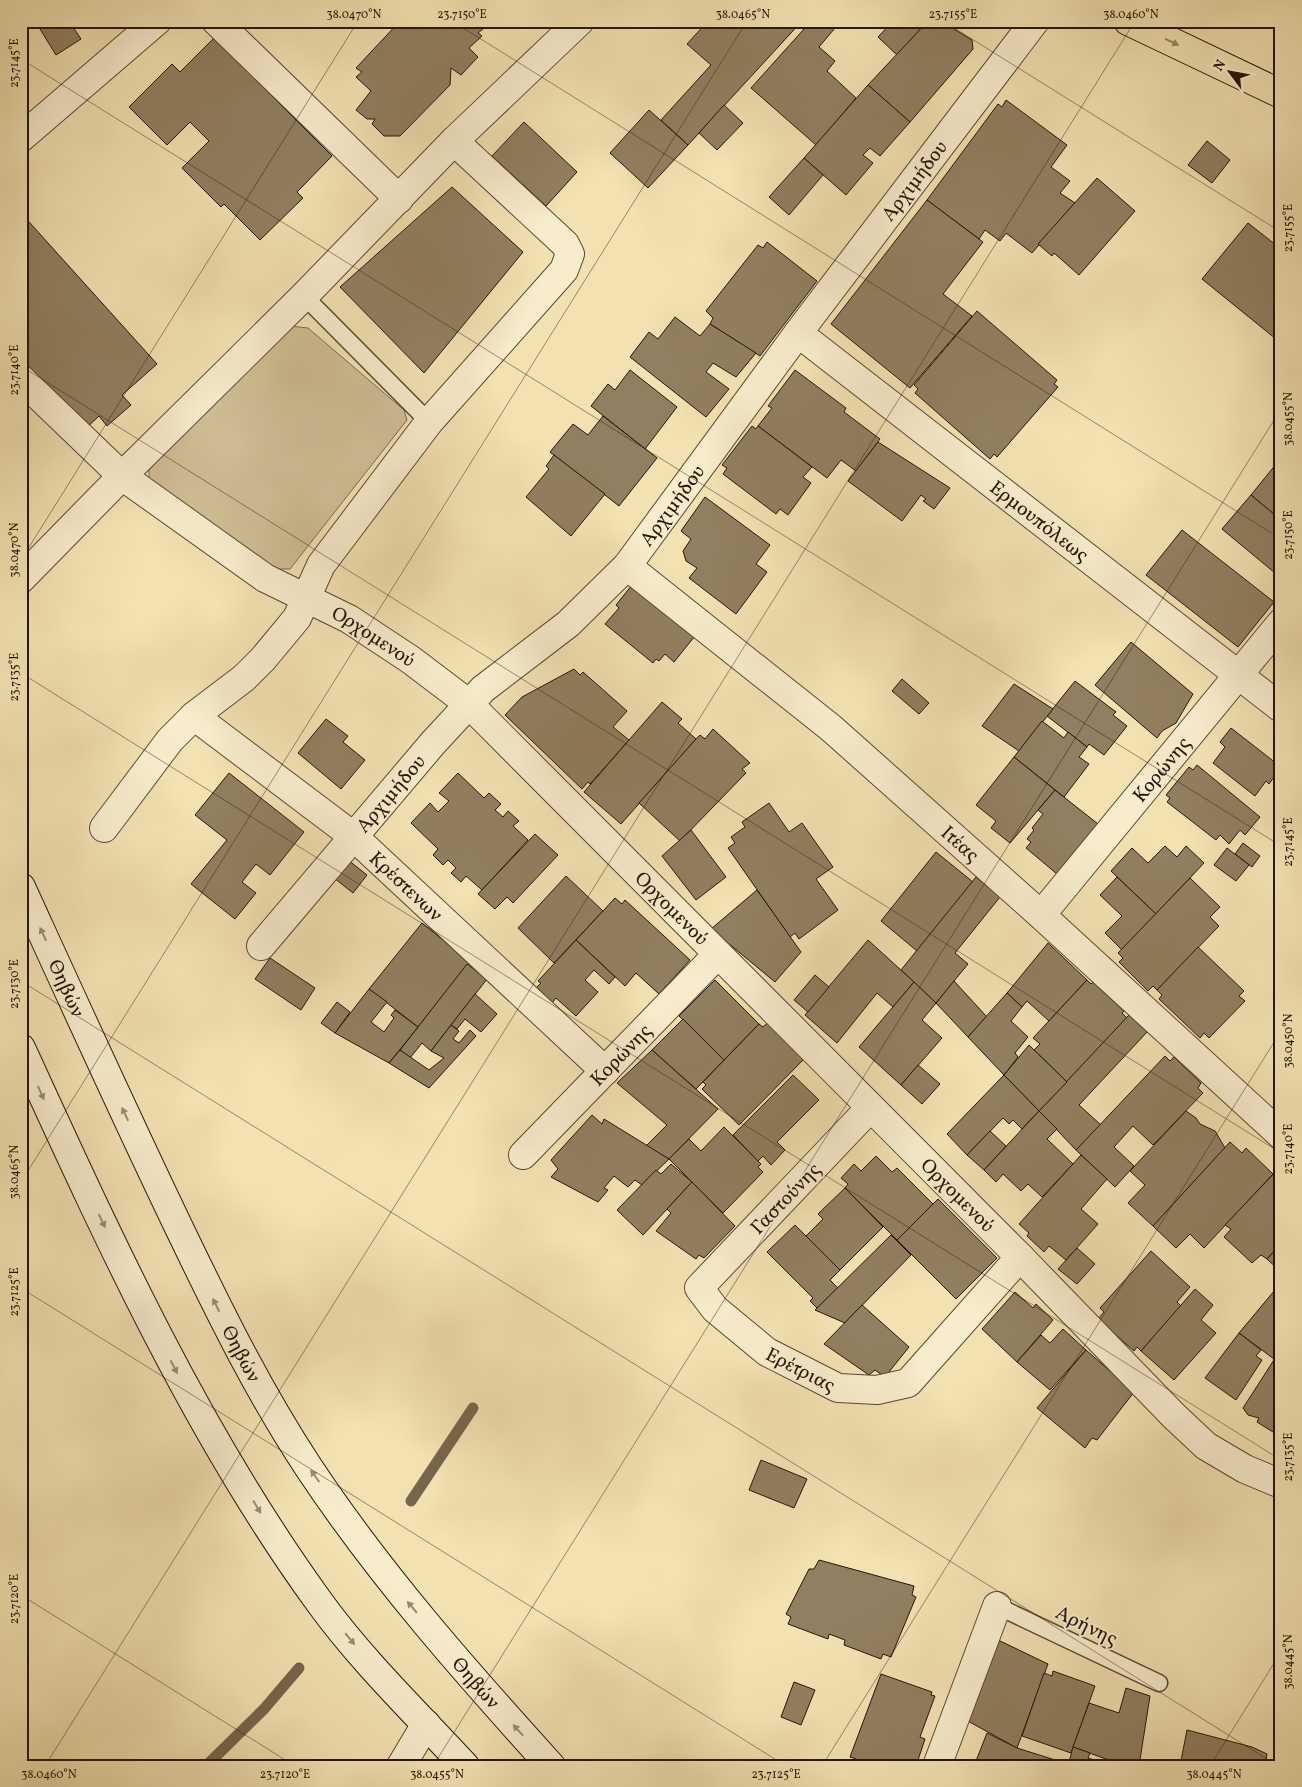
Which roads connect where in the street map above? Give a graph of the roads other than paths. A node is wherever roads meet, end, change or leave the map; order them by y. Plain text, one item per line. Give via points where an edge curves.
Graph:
1 (157, 21) edge
2 (216, 21) edge
3 (580, 21) edge
4 (1035, 21) edge
5 (1128, 21) edge
6 (1281, 94) edge
7 (21, 138) edge
8 (454, 141) junction
9 (398, 199) junction
10 (304, 296) junction
11 (798, 333) junction
12 (21, 379) edge
13 (430, 422) junction
14 (122, 476) junction
15 (627, 566) junction
16 (21, 579) edge
17 (306, 596) junction
18 (1281, 623) edge
19 (1238, 675) junction
20 (469, 704) junction
21 (1281, 708) edge
22 (194, 716) junction
23 (104, 828) dead end
24 (353, 836) junction
25 (21, 887) edge
26 (1041, 915) junction
27 (261, 946) dead end
28 (718, 954) junction
29 (21, 1048) edge
30 (605, 1071) junction
31 (870, 1108) junction
32 (1281, 1135) edge
33 (523, 1155) dead end
34 (1020, 1257) junction
35 (699, 1288) joint
36 (1281, 1484) edge
37 (997, 1606) joint
38 (1159, 1683) dead end
39 (426, 1724) junction
40 (401, 1766) edge
41 (465, 1766) edge
42 (551, 1766) edge
43 (937, 1766) edge

1 - 7 street
2 - 9 street
3 - 8 street
4 - 11 street, Αρχιμήδου
5 -> 6 main road
8 - 9 street
8 - 13 street via 565,244 570,254 564,270
9 - 10 street
10 - 13 lane
10 - 14 street
11 - 15 street, Αρχιμήδου
11 - 19 street, Ερμουπόλεως
12 - 14 street, Ορχομενού
13 - 17 street via 321,565
14 - 16 street
14 - 17 street, Ορχομενού via 265,578
15 - 20 street, Αρχιμήδου via 568,624 483,689
15 - 26 street, Ιτέας via 831,728
17 - 20 street, Ορχομενού via 378,637
17 - 22 street via 297,618 263,659 244,678
18 - 19 street, Κορώνης
19 - 21 street, Ερμουπόλεως
19 - 26 street, Κορώνης
20 - 24 street, Αρχιμήδου
20 - 28 street, Ορχομενού
22 - 23 street via 170,740
22 - 24 street, Κρέστενων
24 - 27 street, Αρχιμήδου
24 - 30 street, Κρέστενων
42 -> 25 street, Θηβών via 478,1686 386,1575 308,1467 239,1351 145,1158
26 - 32 street, Ιτέας
28 - 30 street, Κορώνης
28 - 31 street, Ορχομενού
29 -> 39 street via 88,1195 197,1409 276,1538 322,1605
30 - 33 street, Κορώνης
31 - 34 street, Ορχομενού
31 - 35 street, Γαστούνης
34 - 35 street, Ερέτριας via 908,1383 877,1390 838,1388 766,1352 715,1309
34 - 36 street, Ορχομενού via 1206,1446 1244,1469
37 - 38 lane, Αρήνης
37 - 43 street
39 - 40 street
39 - 41 street

